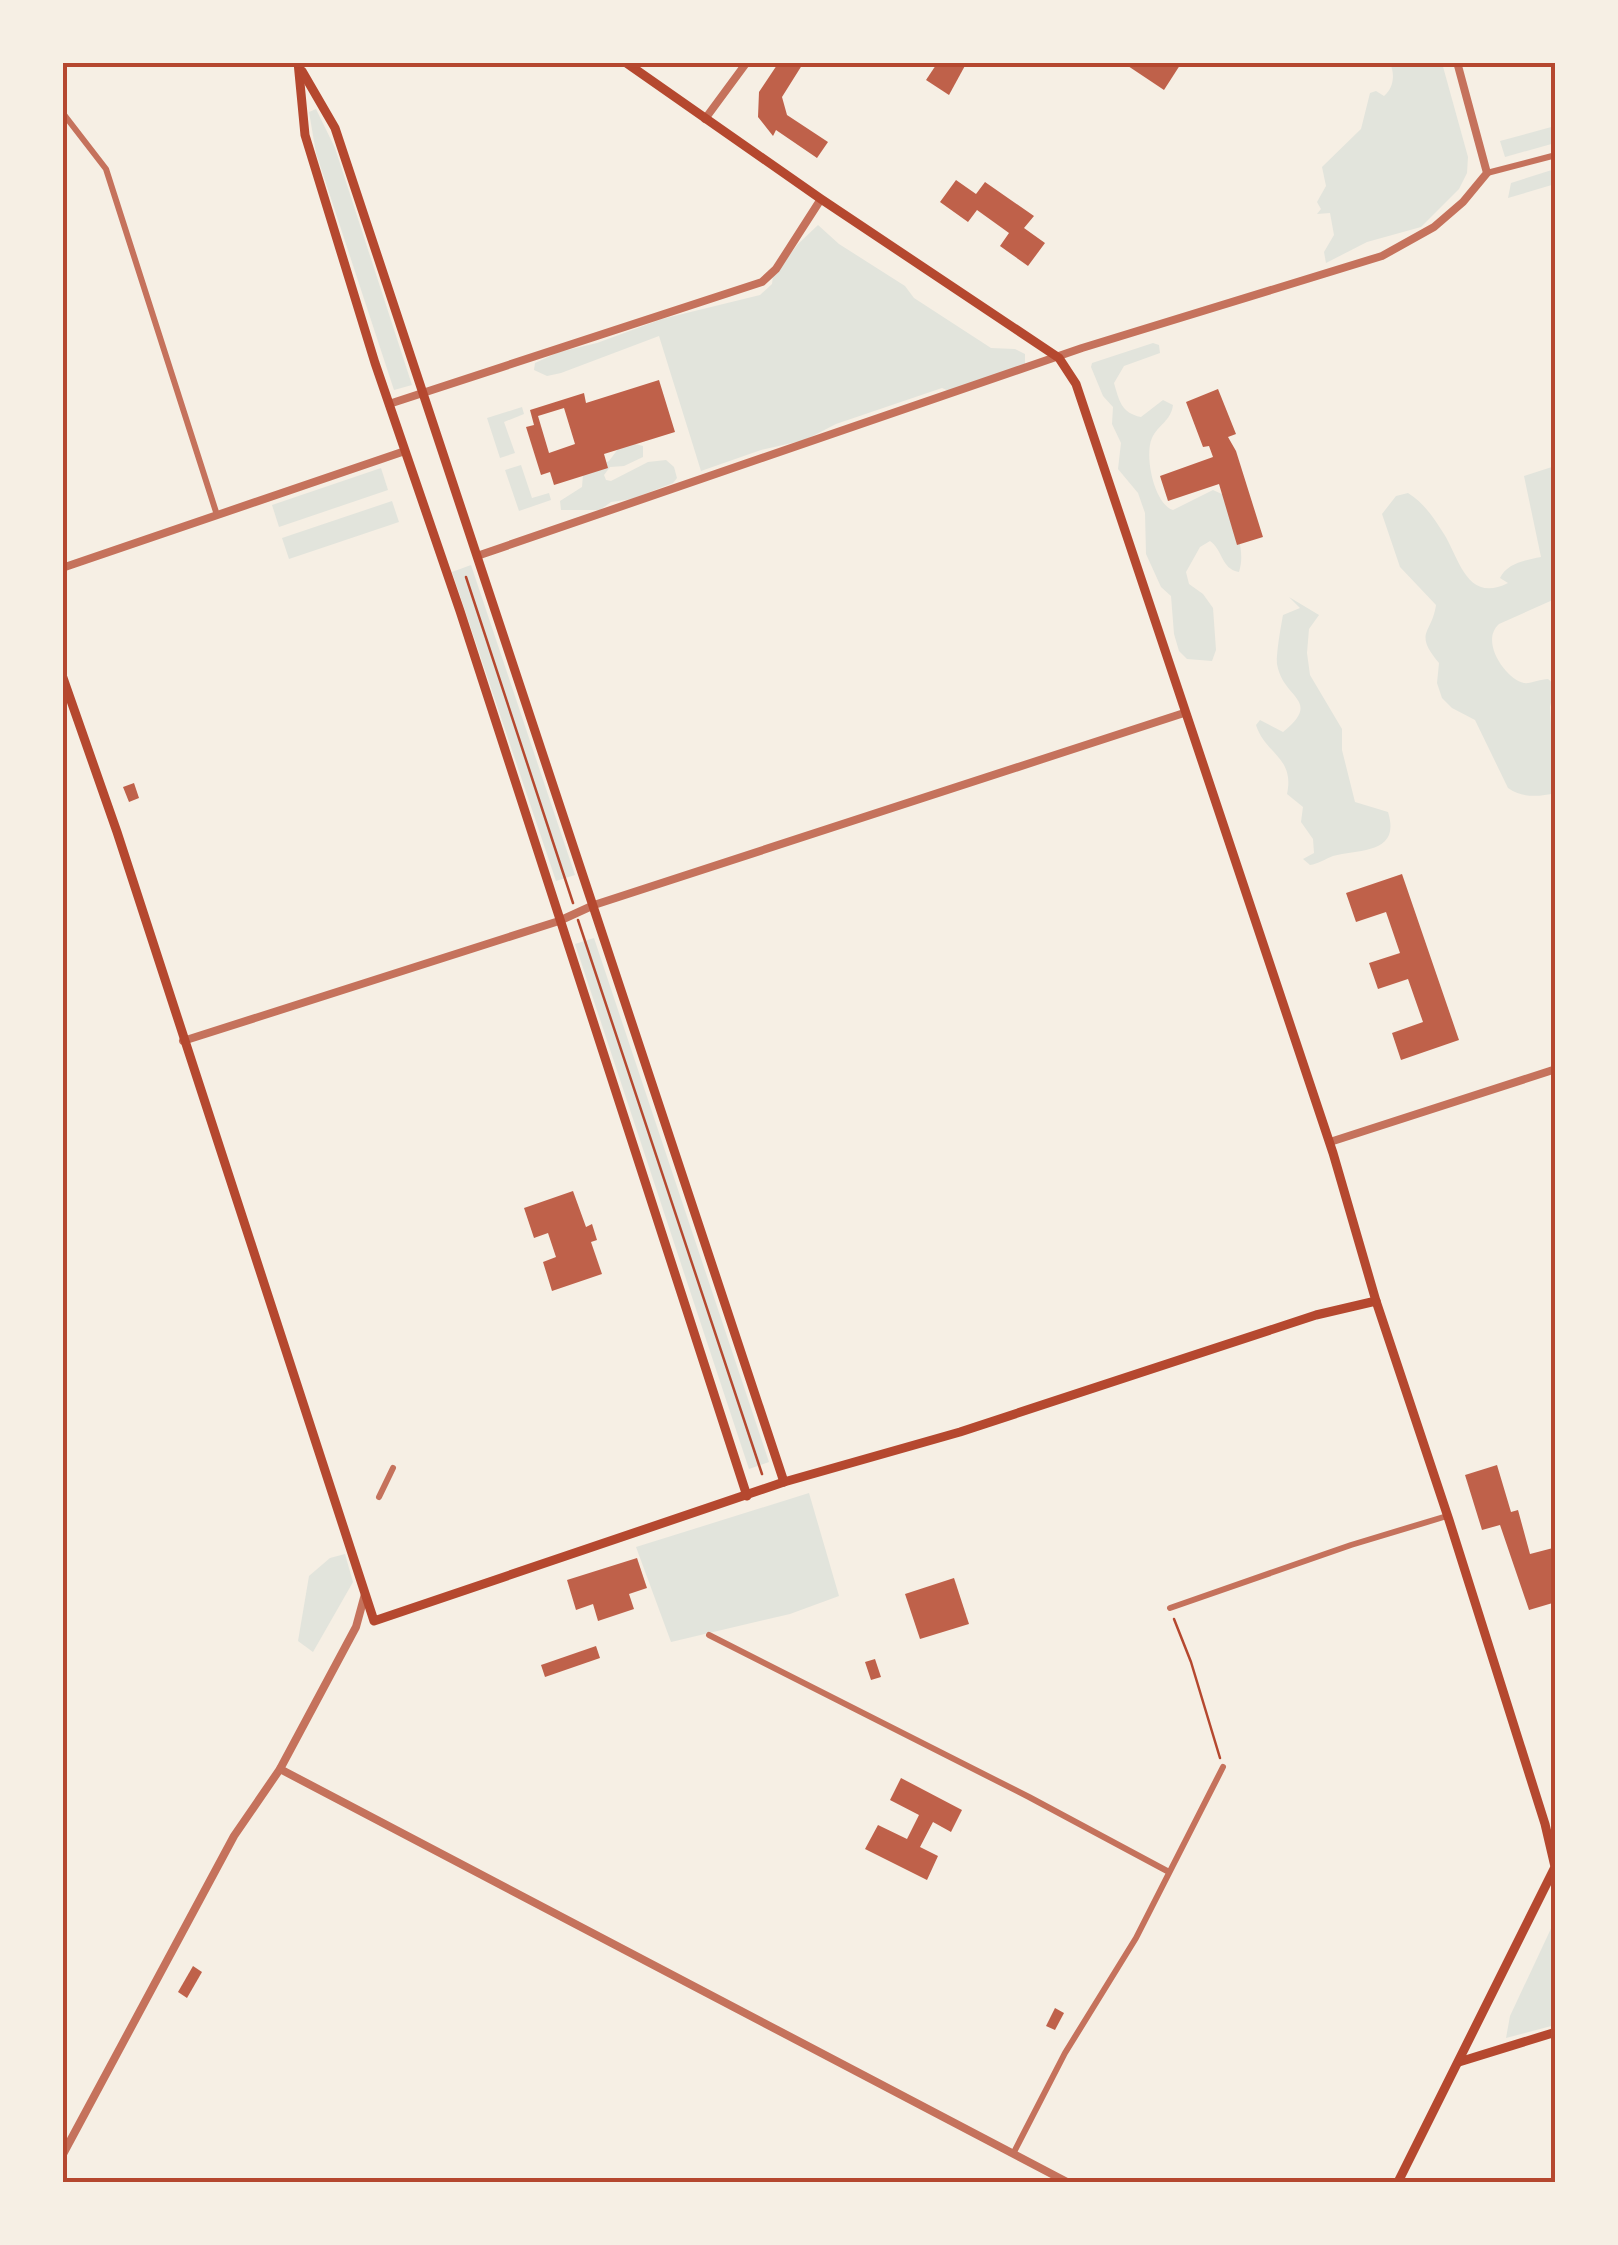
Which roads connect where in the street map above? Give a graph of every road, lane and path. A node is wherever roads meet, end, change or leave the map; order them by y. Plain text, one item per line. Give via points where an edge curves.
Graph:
1 (626, 62) edge
2 (747, 62) edge
3 (1457, 62) edge
4 (298, 64) edge
5 (62, 112) edge
6 (705, 119) junction
7 (1556, 155) edge
8 (1486, 173) junction
9 (821, 199) junction
10 (1059, 358) junction
11 (423, 393) junction
12 (389, 404) junction
13 (405, 451) junction
14 (217, 516) junction
15 (477, 556) junction
16 (62, 568) edge
17 (466, 576) dead end
18 (62, 675) edge
19 (1184, 713) junction
20 (594, 905) junction
21 (576, 915) junction
22 (559, 921) junction
23 (183, 1041) junction
24 (1556, 1069) edge
25 (1330, 1142) junction
26 (1376, 1301) junction
27 (393, 1468) dead end
28 (762, 1474) dead end
29 (784, 1482) junction
30 (747, 1496) junction
31 (379, 1497) dead end
32 (1447, 1516) junction
33 (366, 1594) junction
34 (1170, 1608) joint
35 (374, 1621) junction
36 (356, 1627) junction
37 (709, 1635) dead end
38 (1223, 1768) joint
39 (280, 1770) junction
40 (1555, 1870) edge
41 (1169, 1872) junction
42 (1556, 2032) edge
43 (1459, 2062) junction
44 (1013, 2154) junction
45 (62, 2156) edge
46 (1067, 2182) edge
47 (1398, 2182) edge

1 - 6 main road
2 - 6 street
3 - 8 street
4 - 11 main road via 334,128
4 - 12 main road via 305,135
5 - 14 street via 106,169
6 - 9 main road
7 - 8 street
8 - 10 street via 1434,227 1382,256
9 - 10 main road
9 - 11 street via 762,282
10 - 15 street
10 - 19 main road via 1076,384
11 - 12 street
11 - 15 main road
12 - 13 main road
13 - 14 street
13 - 22 main road
14 - 16 street
15 - 20 main road
17 - 21 path
18 - 23 main road
19 - 20 street
19 - 25 main road
20 - 21 street
20 - 29 main road
21 - 22 street
21 - 28 path
22 - 23 street
22 - 30 main road
23 - 33 main road
24 - 25 street
25 - 26 main road
26 - 29 main road
26 - 32 main road
27 - 31 street
29 - 30 main road
30 - 35 main road
32 - 34 street
32 - 40 main road
33 - 35 main road
33 - 36 street
34 - 38 path
35 - 36 street
36 - 39 street
37 - 41 street
38 - 41 street
39 - 44 street
39 - 45 street via 234,1836
40 - 43 main road
41 - 44 street
42 - 43 main road
43 - 47 main road
44 - 46 street

